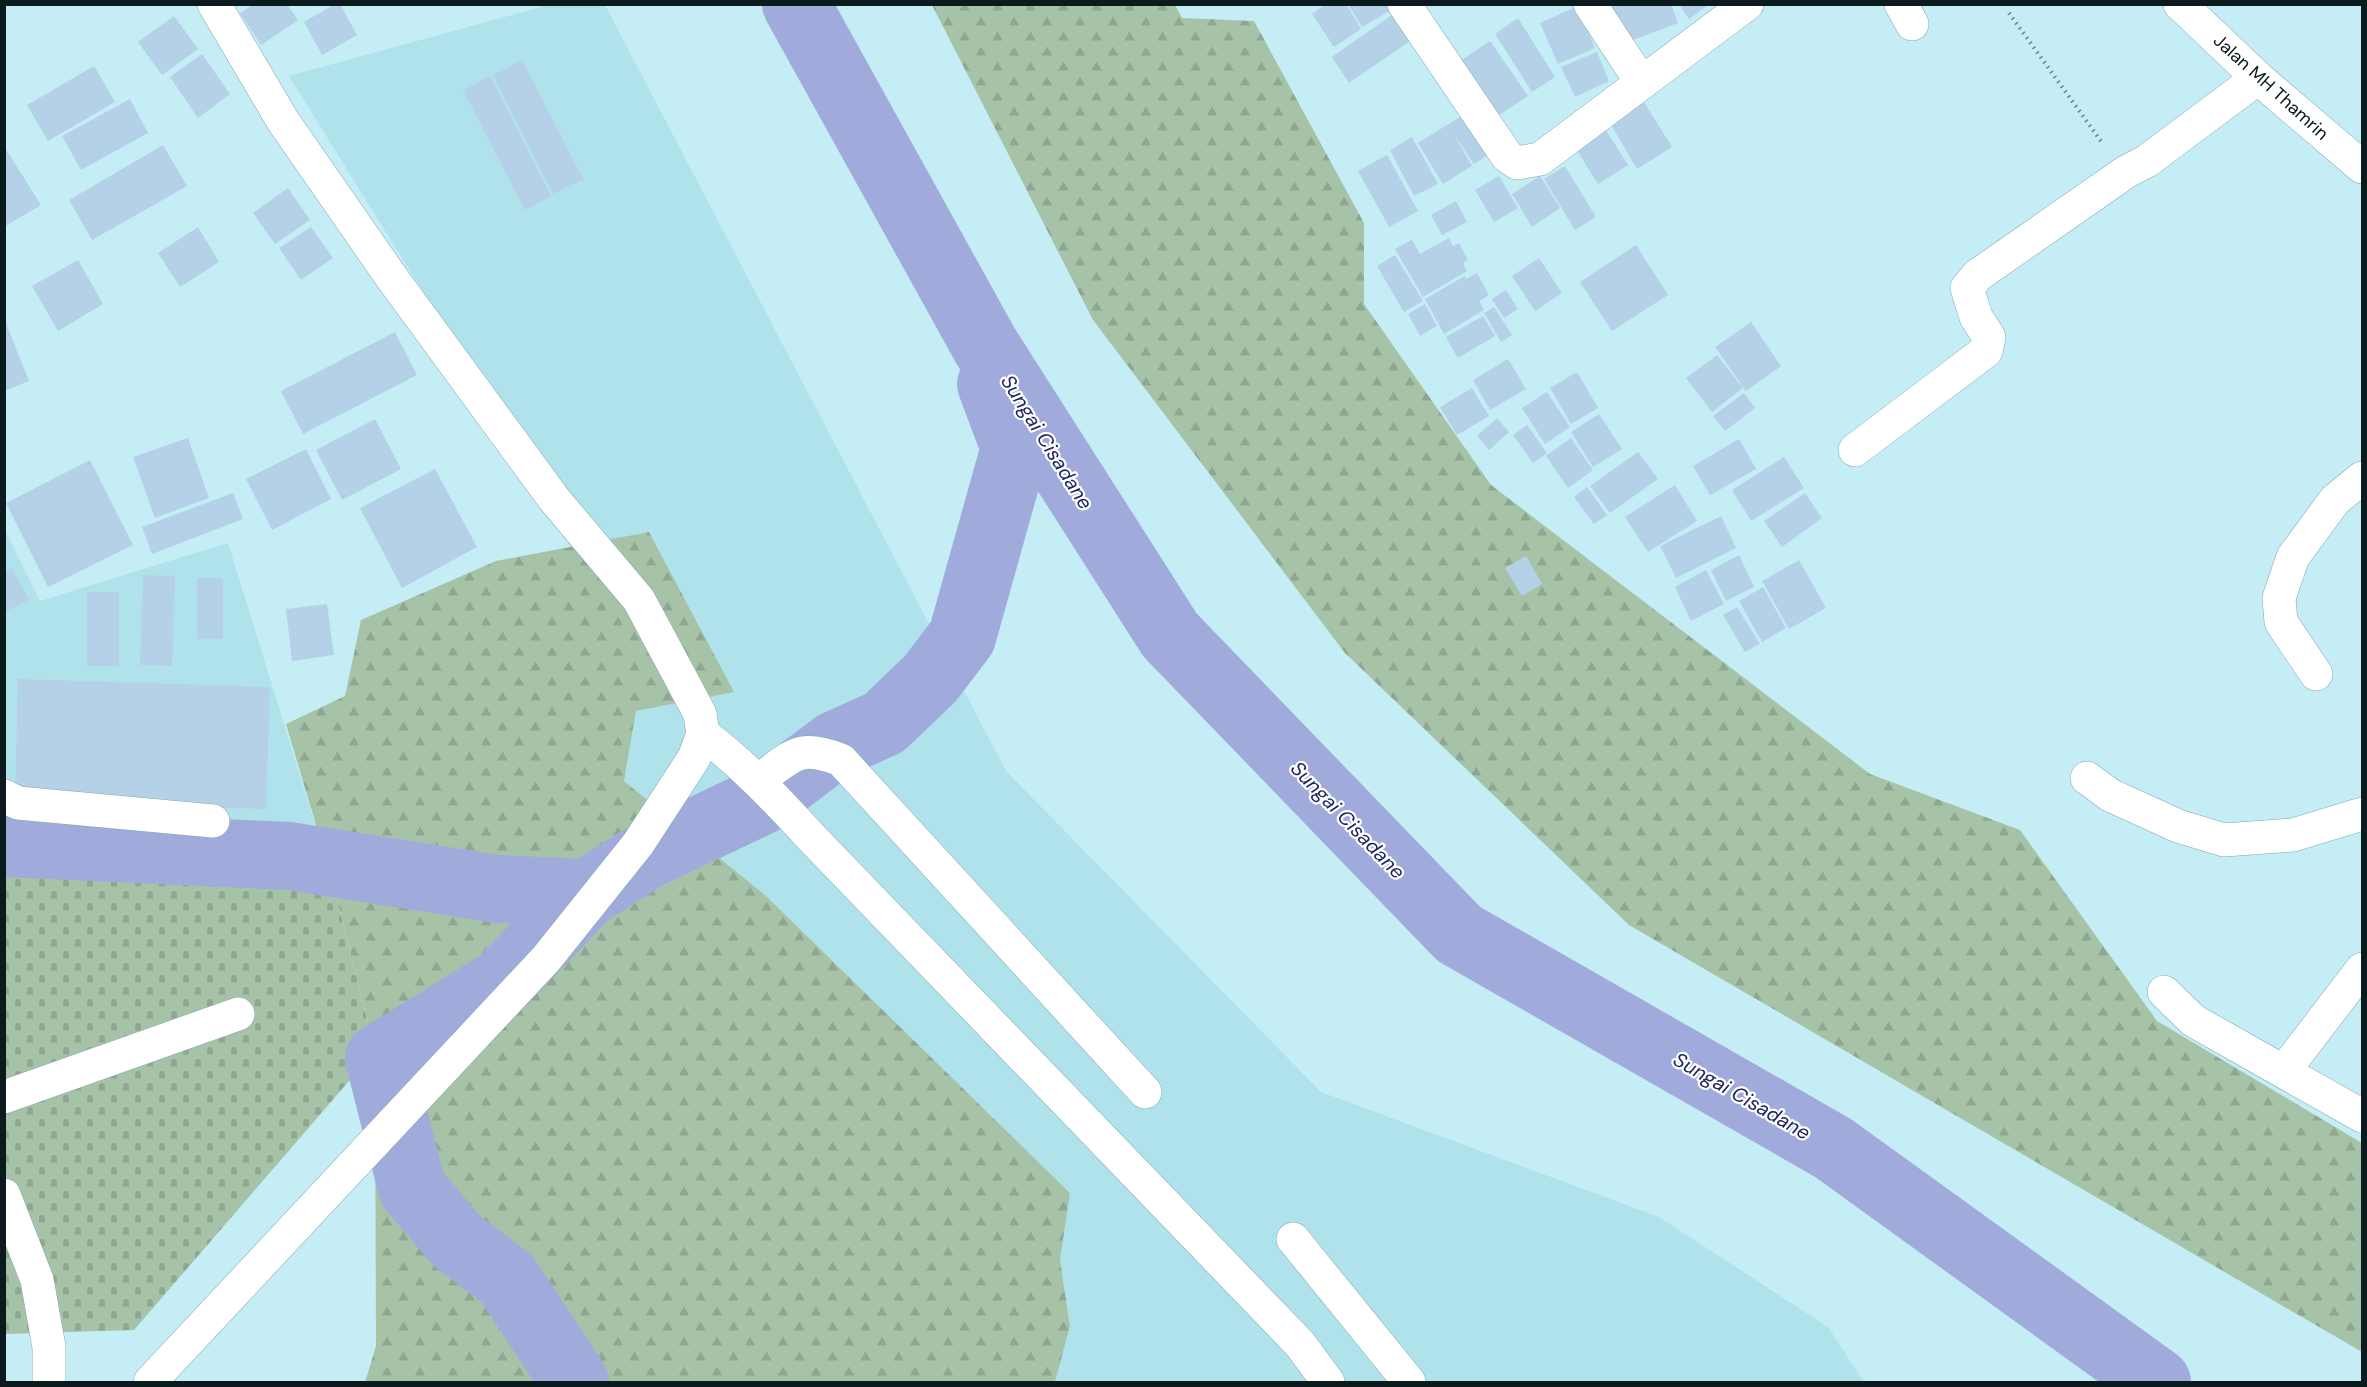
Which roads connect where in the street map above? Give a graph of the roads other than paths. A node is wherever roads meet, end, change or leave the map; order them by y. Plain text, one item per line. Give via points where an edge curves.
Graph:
1 (214, 4) edge
2 (1404, 4) edge
3 (1590, 4) edge
4 (1747, 4) edge
5 (2180, 4) edge
6 (2258, 78) junction
7 (1642, 83) junction
8 (2362, 167) edge
9 (1855, 450) dead end
10 (2362, 478) edge
11 (2316, 674) dead end
12 (703, 734) junction
13 (2088, 778) dead end
14 (759, 780) junction
15 (4, 796) edge
16 (2362, 814) edge
17 (213, 821) dead end
18 (2362, 969) edge
19 (2164, 992) dead end
20 (238, 1014) dead end
21 (2284, 1071) junction
22 (1145, 1092) dead end
23 (4, 1097) edge
24 (2362, 1116) edge
25 (4, 1195) edge
26 (1293, 1239) dead end
27 (49, 1383) edge
28 (150, 1383) edge
29 (1328, 1383) edge
30 (1409, 1383) edge

1 - 12 street via 283,121 392,278 554,499 639,600 700,714
2 - 7 street via 1507,156 1517,163 1540,159
3 - 7 street
4 - 7 street
5 - 6 street, Jalan MH Thamrin
6 - 8 street, Jalan MH Thamrin
6 - 9 street via 2147,161 1978,275 1967,288 1976,317 1989,337 1986,351
10 - 11 street via 2335,500 2294,557 2279,598 2281,622
12 - 14 street
12 - 28 street via 694,758 638,844 546,959
13 - 16 street via 2110,795 2178,826 2224,840 2293,834
14 - 22 street via 799,752 819,751 841,759
14 - 29 street via 1300,1344
15 - 17 street via 18,803
18 - 21 street
19 - 21 street via 2194,1020
20 - 23 street
21 - 24 street
25 - 27 street via 37,1280 49,1347
26 - 30 street

